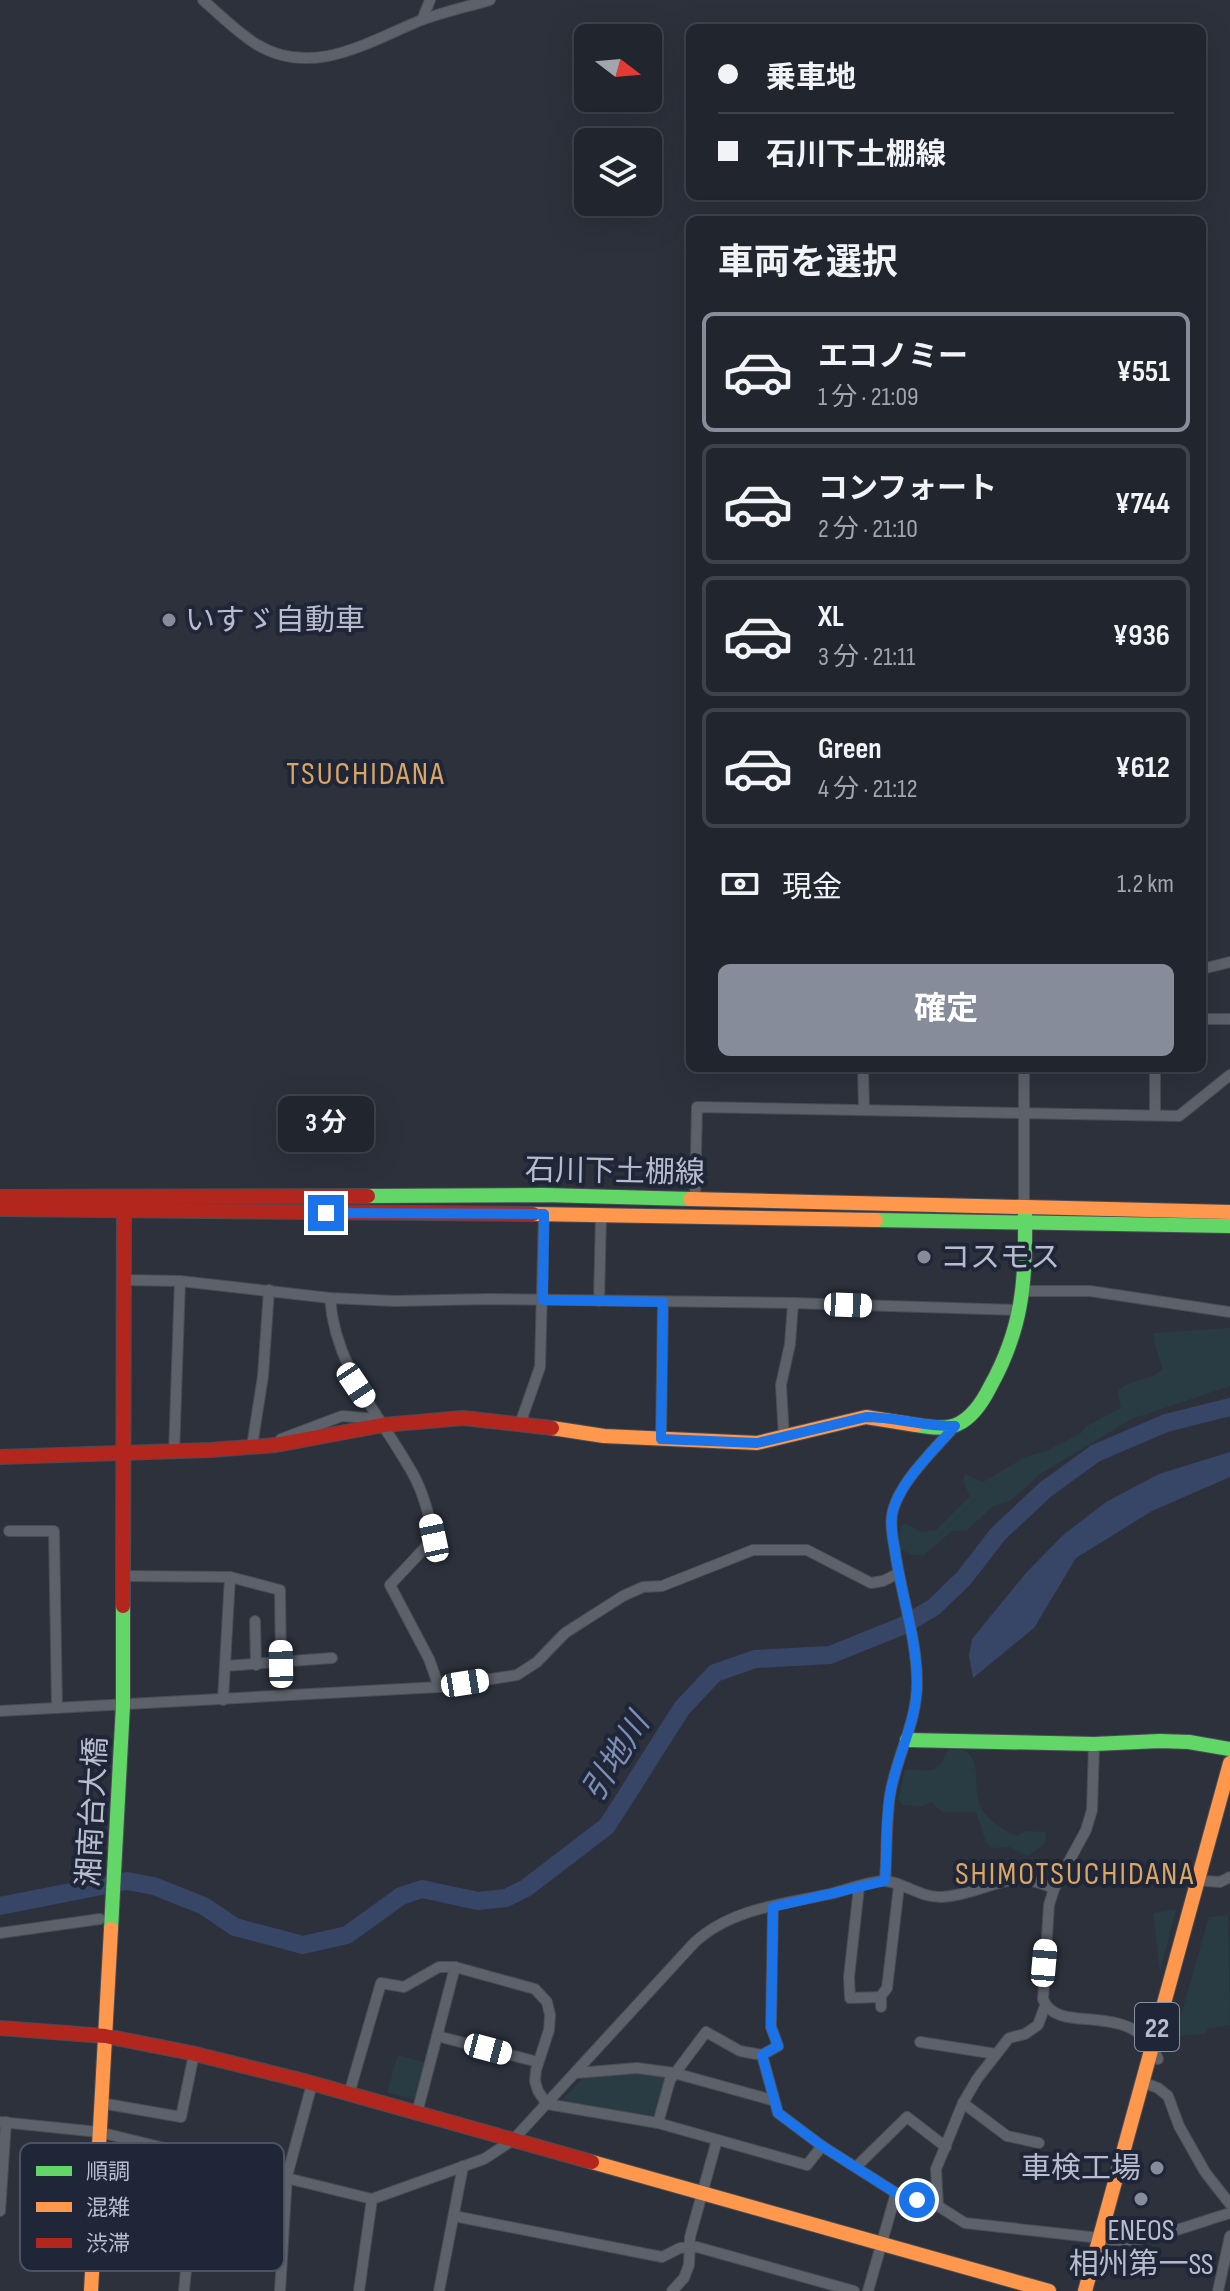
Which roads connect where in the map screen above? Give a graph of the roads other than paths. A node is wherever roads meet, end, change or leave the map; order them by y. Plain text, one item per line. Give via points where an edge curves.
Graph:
1 (203, 0) edge
2 (430, 0) edge
3 (490, 0) edge
4 (422, 20) junction
5 (1230, 962) edge
6 (1206, 968) edge
7 (1206, 1019) edge
8 (1230, 1019) edge
9 (863, 1072) edge
10 (1024, 1072) edge
11 (1155, 1072) edge
12 (1230, 1075) edge
13 (864, 1109) junction
14 (1024, 1112) junction
15 (1155, 1115) junction
16 (545, 1195) junction
17 (0, 1197) edge
18 (695, 1198) junction
19 (124, 1205) junction
20 (1024, 1205) junction
21 (0, 1209) edge
22 (1230, 1212) edge
23 (544, 1214) junction
24 (601, 1215) junction
25 (1025, 1223) junction
26 (1230, 1226) edge
27 (123, 1280) junction
28 (180, 1281) junction
29 (269, 1290) junction
30 (1021, 1291) junction
31 (330, 1298) junction
32 (543, 1300) junction
33 (599, 1301) junction
34 (663, 1302) junction
35 (793, 1303) junction
36 (1020, 1310) junction
37 (1230, 1312) edge
38 (381, 1422) junction
39 (520, 1424) junction
40 (955, 1426) junction
41 (784, 1438) junction
42 (661, 1439) junction
43 (258, 1446) junction
44 (174, 1453) junction
45 (122, 1455) junction
46 (0, 1457) edge
47 (9, 1531) dead end
48 (897, 1574) junction
49 (124, 1576) junction
50 (230, 1577) junction
51 (255, 1621) dead end
52 (332, 1658) dead end
53 (281, 1664) junction
54 (256, 1665) junction
55 (225, 1666) junction
56 (439, 1687) junction
57 (223, 1700) junction
58 (123, 1705) junction
59 (57, 1708) junction
60 (0, 1711) edge
61 (907, 1740) junction
62 (1094, 1744) junction
63 (1230, 1749) edge
64 (1230, 1763) edge
65 (1230, 1795) edge
66 (1230, 1877) edge
67 (885, 1881) junction
68 (1206, 1881) junction
69 (899, 1886) junction
70 (859, 1887) junction
71 (1054, 1889) junction
72 (773, 1907) junction
73 (106, 1921) junction
74 (0, 1933) edge
75 (455, 1967) junction
76 (1045, 2006) junction
77 (0, 2028) edge
78 (105, 2036) junction
79 (437, 2036) junction
80 (920, 2042) dead end
81 (1152, 2044) junction
82 (194, 2054) junction
83 (996, 2054) junction
84 (762, 2055) junction
85 (1158, 2059) junction
86 (538, 2062) junction
87 (576, 2073) junction
88 (674, 2073) junction
89 (1146, 2083) junction
90 (312, 2084) junction
91 (349, 2094) junction
92 (772, 2100) junction
93 (101, 2103) junction
94 (963, 2103) junction
95 (547, 2104) junction
96 (417, 2113) junction
97 (3, 2122) edge
98 (658, 2123) junction
99 (99, 2132) junction
100 (513, 2140) junction
101 (717, 2140) junction
102 (98, 2143) edge
103 (148, 2143) edge
104 (1039, 2143) dead end
105 (822, 2146) junction
106 (946, 2147) junction
107 (463, 2166) junction
108 (856, 2167) junction
109 (284, 2175) edge
110 (287, 2176) junction
111 (896, 2193) junction
112 (702, 2194) junction
113 (372, 2199) junction
114 (1230, 2204) edge
115 (938, 2206) junction
116 (0, 2211) edge
117 (1230, 2213) edge
118 (454, 2216) junction
119 (284, 2225) edge
120 (1230, 2236) edge
121 (1104, 2239) junction
122 (882, 2244) junction
123 (688, 2247) junction
124 (92, 2271) edge
125 (186, 2271) edge
126 (281, 2271) edge
127 (91, 2291) edge
128 (184, 2291) edge
129 (280, 2291) edge
130 (359, 2291) edge
131 (439, 2291) edge
132 (672, 2291) edge
133 (854, 2291) edge
134 (868, 2291) edge
135 (1049, 2291) edge
136 (1085, 2291) edge
137 (1095, 2291) edge
138 (1218, 2291) edge

1 - 4 street via 256,44 306,58 350,52
2 - 4 street
3 - 4 street
5 - 6 street
7 - 8 street
9 - 13 street
10 - 14 street
11 - 15 street
12 - 15 street via 1179,1116
13 - 14 street
13 - 18 street via 697,1107
14 - 15 street
14 - 20 street
16 - 18 street, 石川下土棚線
16 - 19 street, 石川下土棚線
16 - 23 street
17 - 19 street, 石川下土棚線
18 - 20 street, 石川下土棚線
19 - 21 street, 石川下土棚線
19 - 23 street, 石川下土棚線
19 - 27 street, 湘南台大橋
20 - 22 street, 石川下土棚線
20 - 25 street
23 - 24 street, 石川下土棚線
23 - 32 street
24 - 25 street, 石川下土棚線
24 - 33 street
25 - 26 street, 石川下土棚線
25 - 30 street
27 - 28 street
27 - 45 street, 湘南台大橋
28 - 29 street
28 - 44 street
29 - 31 street
29 - 43 street
30 - 36 street
30 - 37 street via 1090,1291
31 - 32 street
31 - 38 street via 348,1368
32 - 33 street
32 - 39 street via 540,1367
33 - 34 street
34 - 35 street
34 - 42 street
35 - 36 street
35 - 41 street via 780,1396
36 - 40 street via 1014,1338 982,1401
38 - 39 street via 463,1418
38 - 43 street
38 - 56 street via 428,1509 434,1538 390,1585
39 - 42 street
40 - 41 street via 866,1417
40 - 48 street via 896,1501 892,1531
41 - 42 street via 757,1443
43 - 44 street
44 - 45 street
45 - 46 street
45 - 49 street, 湘南台大橋
47 - 59 street via 54,1531
48 - 56 street via 871,1583 807,1550 753,1550 623,1596 565,1633 517,1675
48 - 61 street via 917,1686
49 - 50 street
49 - 58 street, 湘南台大橋
50 - 53 street via 280,1590
50 - 55 street
51 - 54 street
52 - 53 street
53 - 54 street
54 - 55 street
55 - 57 street
56 - 57 street
57 - 58 street
58 - 59 street
58 - 73 street, 湘南台大橋
59 - 60 street
61 - 62 street
61 - 67 street via 890,1797
62 - 63 street via 1183,1741
62 - 71 street via 1092,1810
64 - 81 street, 22
65 - 68 street, 22
66 - 68 street
67 - 69 street
67 - 70 street
68 - 85 street, 22
69 - 70 street via 881,2002 850,1998
69 - 71 street via 937,1897 1011,1879 1035,1880
70 - 72 street
71 - 76 street via 1042,1991
72 - 84 street via 771,2027 778,2046
72 - 87 street via 707,1931
73 - 74 street
73 - 78 street, 湘南台大橋
75 - 79 street
75 - 86 street via 535,1989 547,2002 549,2030
75 - 91 street via 439,1967 404,1987 381,1983
76 - 81 street via 1060,2016 1129,2026
76 - 83 street via 1038,2025 1009,2038
77 - 78 street
78 - 82 street
78 - 93 street, 湘南台大橋
79 - 86 street
79 - 96 street
80 - 83 street
81 - 85 street
81 - 89 street, 22
82 - 90 street
82 - 93 street via 181,2117
83 - 94 street
84 - 88 street via 740,2051 706,2032
84 - 92 street
85 - 89 street, 22
86 - 95 street via 535,2081
87 - 88 street via 620,2068
87 - 95 street
88 - 92 street
88 - 98 street
89 - 114 street via 1168,2096 1199,2161
89 - 121 street, 22
90 - 91 street
90 - 110 street
91 - 96 street
92 - 105 street via 778,2113
93 - 99 street, 湘南台大橋
94 - 104 street via 1007,2136
94 - 106 street
95 - 98 street
95 - 100 street
96 - 100 street
97 - 99 street
97 - 116 street
98 - 101 street
99 - 102 street, 湘南台大橋
99 - 103 street
100 - 107 street
100 - 112 street
101 - 105 street via 807,2165
101 - 112 street
105 - 108 street
106 - 108 street via 907,2117
106 - 115 street via 936,2169
107 - 113 street
107 - 118 street
108 - 111 street
109 - 110 street
110 - 113 street
110 - 119 street
111 - 115 street
111 - 122 street
112 - 122 street
112 - 123 street
113 - 130 street
115 - 121 street via 965,2223
117 - 121 street via 1135,2240
118 - 123 street via 662,2257
118 - 131 street
120 - 138 street
121 - 136 street, 22
121 - 137 street, 22
122 - 134 street
122 - 135 street
123 - 132 street via 689,2265
123 - 133 street
124 - 127 street, 湘南台大橋
125 - 128 street
126 - 129 street

